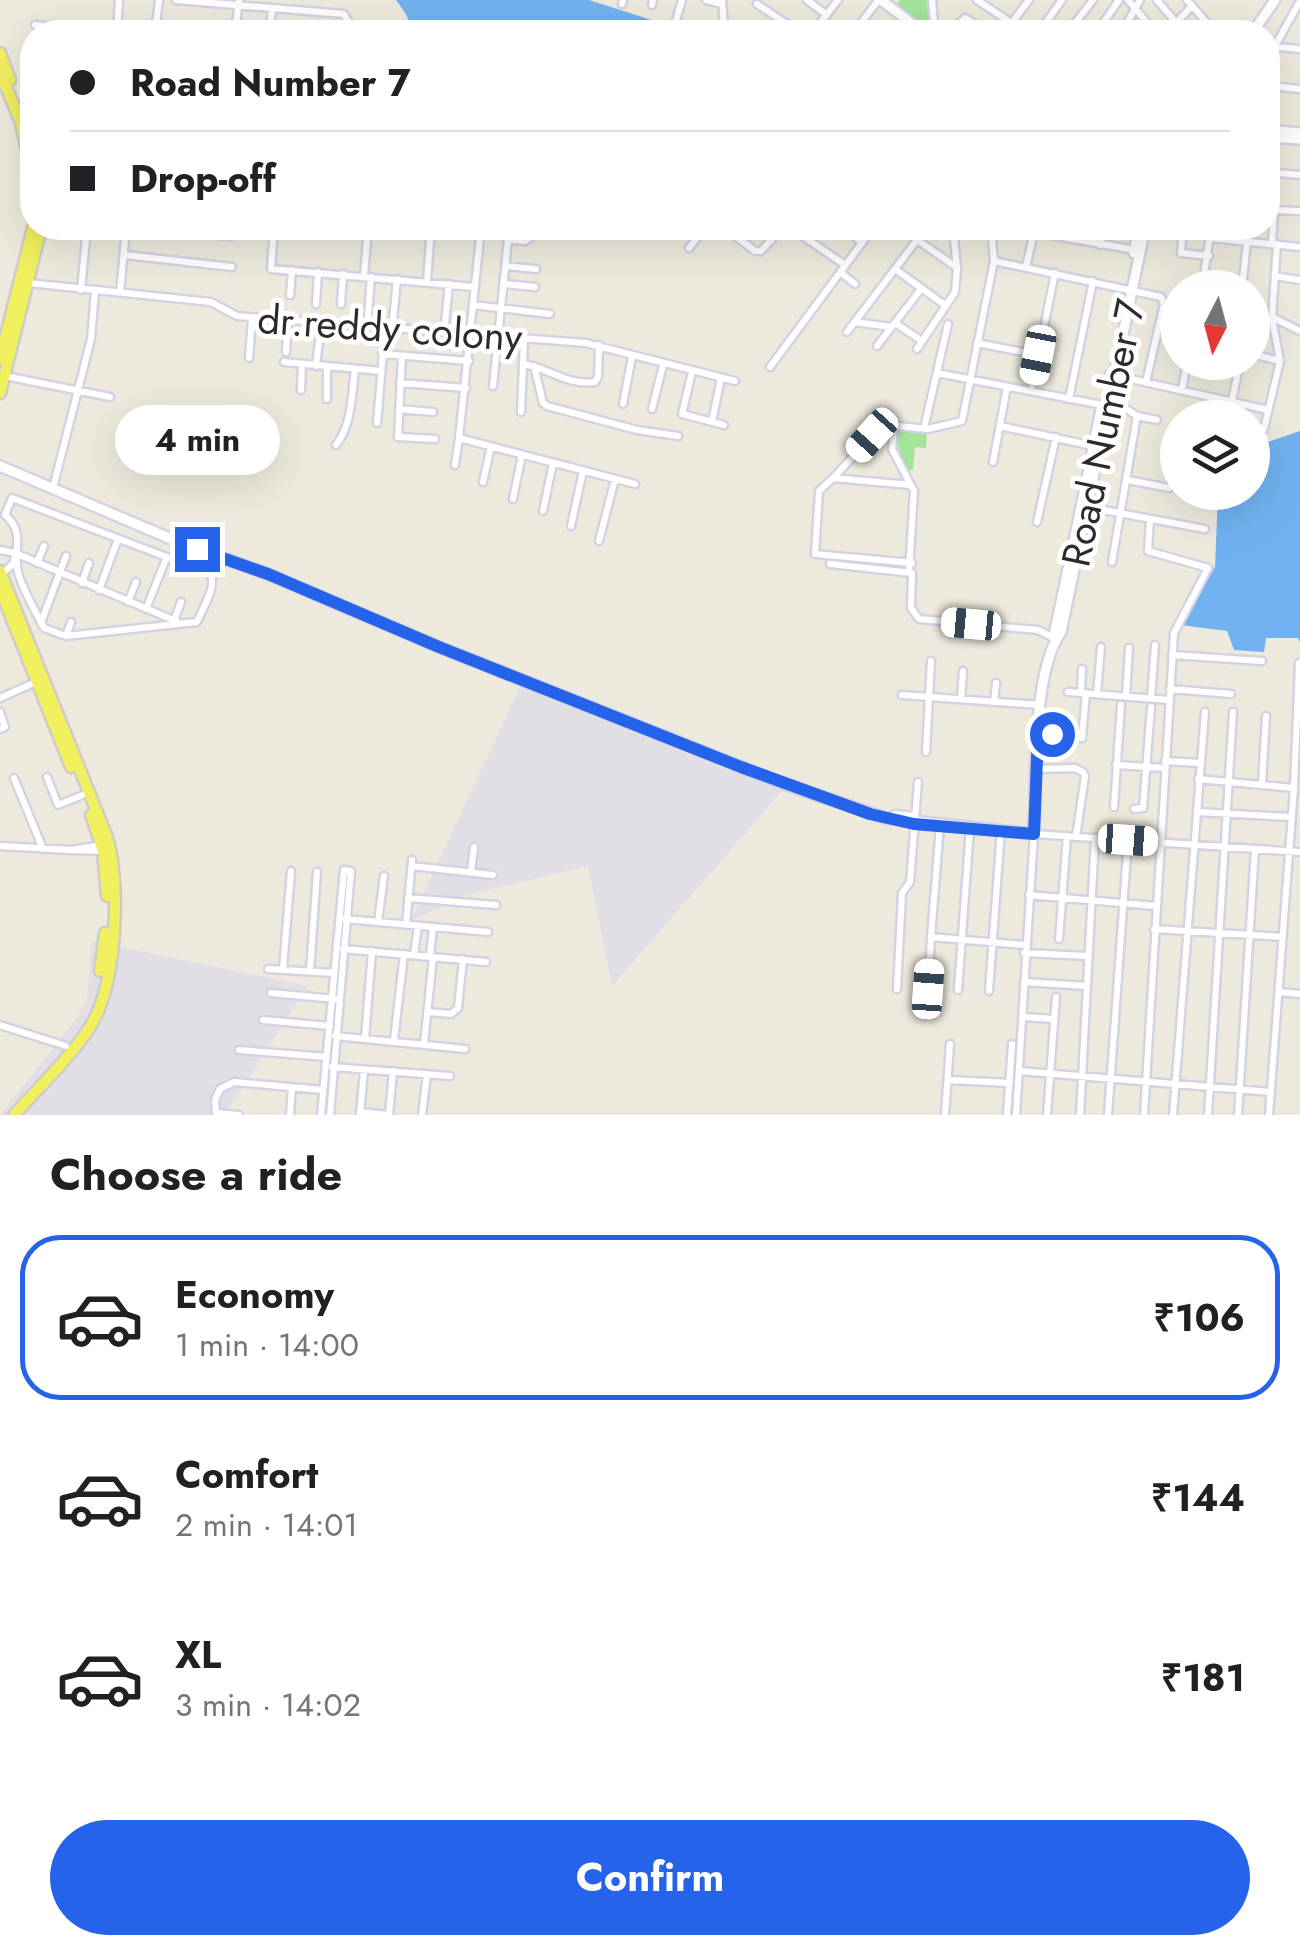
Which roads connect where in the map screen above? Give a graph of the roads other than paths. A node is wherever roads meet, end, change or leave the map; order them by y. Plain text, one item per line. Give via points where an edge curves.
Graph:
1 (176, 0) edge
2 (330, 0) edge
3 (706, 0) edge
4 (807, 0) edge
5 (838, 0) edge
6 (977, 0) edge
7 (1093, 0) edge
8 (1128, 0) edge
9 (1140, 0) edge
10 (1157, 0) edge
11 (201, 1) edge
12 (238, 2) edge
13 (722, 2) edge
14 (884, 2) edge
15 (1300, 2) edge
16 (757, 4) dead end
17 (272, 8) junction
18 (1136, 9) junction
19 (330, 12) junction
20 (827, 14) junction
21 (271, 20) edge
22 (347, 20) edge
23 (780, 20) edge
24 (822, 20) edge
25 (866, 20) edge
26 (1006, 20) edge
27 (1077, 20) edge
28 (1130, 20) edge
29 (1146, 20) edge
30 (1174, 20) edge
31 (1280, 32) edge
32 (1, 62) edge
33 (20, 101) edge
34 (20, 120) edge
35 (30, 240) edge
36 (38, 240) edge
37 (86, 240) edge
38 (127, 240) edge
39 (273, 240) edge
40 (368, 240) edge
41 (430, 240) edge
42 (482, 240) edge
43 (511, 240) edge
44 (695, 240) edge
45 (742, 240) edge
46 (771, 240) edge
47 (806, 240) edge
48 (859, 240) edge
49 (917, 240) joint
50 (954, 240) edge
51 (992, 240) edge
52 (1032, 240) edge
53 (1075, 240) edge
54 (1101, 240) edge
55 (1139, 240) edge
56 (1182, 240) edge
57 (1210, 240) edge
58 (1228, 240) edge
59 (1275, 240) edge
60 (862, 242) joint
61 (1246, 242) junction
62 (1275, 244) junction
63 (1100, 245) junction
64 (1300, 246) edge
65 (689, 248) dead end
66 (1137, 251) junction
67 (124, 255) junction
68 (1208, 256) junction
69 (994, 261) junction
70 (232, 266) dead end
71 (506, 266) junction
72 (1026, 267) junction
73 (895, 268) junction
74 (958, 268) junction
75 (536, 269) dead end
76 (842, 269) junction
77 (292, 270) junction
78 (1205, 270) edge
79 (1244, 270) edge
80 (318, 272) junction
81 (344, 274) junction
82 (1056, 274) junction
83 (368, 276) junction
84 (1275, 276) junction
85 (397, 279) junction
86 (1300, 280) edge
87 (1093, 281) junction
88 (427, 282) junction
89 (29, 284) junction
90 (449, 284) junction
91 (504, 284) junction
92 (855, 284) dead end
93 (474, 286) junction
94 (535, 288) dead end
95 (920, 289) junction
96 (1130, 289) junction
97 (80, 290) junction
98 (95, 291) junction
99 (120, 293) junction
100 (290, 295) dead end
101 (316, 304) dead end
102 (340, 304) dead end
103 (473, 305) junction
104 (946, 306) junction
105 (502, 308) junction
106 (550, 314) dead end
107 (252, 318) junction
108 (1272, 318) junction
109 (288, 321) junction
110 (855, 322) junction
111 (321, 324) junction
112 (948, 324) dead end
113 (894, 325) junction
114 (367, 328) junction
115 (388, 329) junction
116 (848, 332) dead end
117 (1300, 332) edge
118 (444, 333) junction
119 (472, 334) junction
120 (498, 338) junction
121 (524, 339) junction
122 (922, 341) junction
123 (976, 343) junction
124 (2, 345) edge
125 (599, 346) junction
126 (878, 346) dead end
127 (916, 349) dead end
128 (286, 352) dead end
129 (382, 354) junction
130 (1038, 355) junction
131 (402, 356) junction
132 (632, 356) junction
133 (249, 358) dead end
134 (1270, 358) edge
135 (0, 360) edge
136 (469, 361) junction
137 (1280, 361) junction
138 (284, 362) dead end
139 (302, 364) junction
140 (523, 364) junction
141 (663, 364) junction
142 (316, 366) junction
143 (327, 366) junction
144 (534, 366) junction
145 (770, 367) dead end
146 (355, 369) junction
147 (381, 371) junction
148 (692, 372) junction
149 (937, 373) junction
150 (1111, 374) junction
151 (5, 376) junction
152 (721, 378) junction
153 (968, 380) junction
154 (1184, 380) edge
155 (735, 381) dead end
156 (1146, 382) junction
157 (400, 383) junction
158 (493, 386) dead end
159 (466, 388) junction
160 (1007, 388) junction
161 (78, 390) junction
162 (301, 390) dead end
163 (1182, 390) junction
164 (1031, 391) junction
165 (0, 393) edge
166 (110, 397) dead end
167 (326, 399) dead end
168 (1069, 399) junction
169 (1227, 400) edge
170 (1270, 402) edge
171 (623, 404) dead end
172 (1104, 406) junction
173 (399, 409) junction
174 (652, 409) dead end
175 (433, 412) dead end
176 (521, 412) dead end
177 (1137, 416) junction
178 (1157, 420) dead end
179 (712, 422) junction
180 (376, 423) dead end
181 (924, 424) dead end
182 (724, 425) dead end
183 (1000, 426) junction
184 (894, 429) junction
185 (678, 436) dead end
186 (1056, 436) junction
187 (459, 438) junction
188 (435, 440) dead end
189 (336, 444) dead end
190 (490, 446) junction
191 (1096, 447) junction
192 (522, 454) junction
193 (552, 462) junction
194 (993, 462) dead end
195 (455, 464) dead end
196 (0, 466) edge
197 (583, 471) junction
198 (833, 478) junction
199 (616, 479) junction
200 (1128, 480) junction
201 (484, 482) dead end
202 (635, 484) dead end
203 (910, 485) junction
204 (1160, 486) edge
205 (53, 488) junction
206 (513, 499) dead end
207 (1084, 506) junction
208 (543, 510) dead end
209 (1122, 514) junction
210 (1150, 519) junction
211 (1036, 522) dead end
212 (571, 526) dead end
213 (1205, 529) dead end
214 (118, 539) junction
215 (599, 540) dead end
216 (44, 546) dead end
217 (0, 550) edge
218 (1148, 550) junction
219 (16, 554) junction
220 (66, 556) dead end
221 (166, 559) junction
222 (1112, 562) dead end
223 (89, 563) dead end
224 (912, 563) junction
225 (1142, 563) dead end
226 (38, 564) junction
227 (830, 564) dead end
228 (909, 572) junction
229 (1, 573) edge
230 (60, 574) junction
231 (136, 582) dead end
232 (82, 583) junction
233 (0, 589) edge
234 (99, 590) junction
235 (128, 602) junction
236 (181, 602) dead end
237 (11, 606) junction
238 (146, 609) junction
239 (41, 622) junction
240 (71, 622) dead end
241 (99, 622) dead end
242 (177, 622) junction
243 (94, 633) junction
244 (66, 636) junction
245 (1057, 638) junction
246 (1155, 644) dead end
247 (1102, 647) dead end
248 (1129, 648) dead end
249 (1172, 655) junction
250 (931, 662) dead end
251 (1262, 662) dead end
252 (1299, 663) edge
253 (1082, 668) dead end
254 (962, 671) dead end
255 (38, 682) junction
256 (996, 684) dead end
257 (1170, 690) junction
258 (1068, 692) dead end
259 (1083, 693) junction
260 (1098, 694) junction
261 (1231, 694) dead end
262 (902, 695) dead end
263 (1126, 696) junction
264 (929, 697) junction
265 (0, 698) edge
266 (961, 699) junction
267 (1169, 700) junction
268 (994, 702) junction
269 (1151, 703) junction
270 (1040, 705) junction
271 (1121, 705) dead end
272 (0, 712) edge
273 (1205, 712) dead end
274 (1234, 712) dead end
275 (1266, 716) dead end
276 (1298, 716) edge
277 (0, 729) edge
278 (1038, 734) junction
279 (926, 752) dead end
280 (1297, 753) edge
281 (1200, 763) junction
282 (1116, 765) junction
283 (1165, 765) junction
284 (1146, 767) junction
285 (1037, 769) junction
286 (47, 777) dead end
287 (14, 778) dead end
288 (1198, 779) junction
289 (918, 782) dead end
290 (1229, 782) junction
291 (1262, 784) junction
292 (1294, 788) junction
293 (83, 795) junction
294 (1114, 807) dead end
295 (1134, 810) dead end
296 (1197, 812) junction
297 (1227, 813) junction
298 (895, 814) dead end
299 (1291, 816) junction
300 (915, 820) junction
301 (940, 825) junction
302 (970, 828) junction
303 (1001, 830) junction
304 (1034, 834) junction
305 (1072, 836) junction
306 (1095, 838) junction
307 (1128, 840) junction
308 (1160, 842) junction
309 (1194, 845) junction
310 (0, 846) edge
311 (474, 847) dead end
312 (1225, 847) junction
313 (102, 848) junction
314 (43, 849) junction
315 (1255, 849) junction
316 (1288, 852) junction
317 (1300, 852) edge
318 (348, 870) dead end
319 (290, 872) dead end
320 (317, 872) dead end
321 (471, 872) junction
322 (493, 874) dead end
323 (384, 876) dead end
324 (1029, 894) junction
325 (408, 898) junction
326 (1063, 898) junction
327 (1092, 900) junction
328 (1124, 903) junction
329 (496, 905) dead end
330 (1156, 906) junction
331 (343, 919) junction
332 (378, 922) junction
333 (406, 924) junction
334 (418, 926) junction
335 (433, 927) junction
336 (1154, 928) junction
337 (488, 932) dead end
338 (1186, 932) junction
339 (1219, 934) junction
340 (1249, 936) junction
341 (931, 937) junction
342 (1283, 937) junction
343 (1059, 938) dead end
344 (962, 940) junction
345 (992, 942) junction
346 (341, 948) junction
347 (1025, 949) junction
348 (372, 951) junction
349 (404, 954) junction
350 (414, 955) junction
351 (1088, 956) junction
352 (431, 957) junction
353 (463, 959) junction
354 (486, 962) dead end
355 (268, 968) dead end
356 (283, 970) junction
357 (310, 971) junction
358 (334, 973) junction
359 (1024, 982) junction
360 (1087, 986) junction
361 (897, 989) dead end
362 (928, 989) dead end
363 (958, 990) dead end
364 (989, 991) dead end
365 (1279, 992) junction
366 (272, 993) dead end
367 (1300, 994) edge
368 (1056, 998) dead end
369 (336, 999) junction
370 (428, 1012) junction
371 (1023, 1016) junction
372 (262, 1020) dead end
373 (1054, 1020) junction
374 (0, 1025) edge
375 (332, 1033) junction
376 (365, 1038) junction
377 (394, 1040) junction
378 (424, 1044) junction
379 (950, 1044) dead end
380 (1012, 1044) dead end
381 (66, 1046) junction
382 (465, 1049) dead end
383 (240, 1050) dead end
384 (329, 1064) junction
385 (364, 1070) junction
386 (393, 1071) junction
387 (1019, 1071) junction
388 (1050, 1072) junction
389 (427, 1074) junction
390 (1082, 1075) junction
391 (450, 1076) dead end
392 (1110, 1077) junction
393 (948, 1080) junction
394 (1146, 1080) junction
395 (1176, 1082) junction
396 (1010, 1084) junction
397 (1210, 1086) junction
398 (292, 1088) junction
399 (324, 1090) junction
400 (1239, 1090) junction
401 (1271, 1092) junction
402 (360, 1113) edge
403 (10, 1115) edge
404 (239, 1115) edge
405 (290, 1115) edge
406 (321, 1115) edge
407 (330, 1115) edge
408 (422, 1115) edge
409 (945, 1115) edge
410 (1008, 1115) edge
411 (1016, 1115) edge
412 (1048, 1115) edge
413 (1080, 1115) edge
414 (1108, 1115) edge
415 (1144, 1115) edge
416 (1173, 1115) edge
417 (1208, 1115) edge
418 (1238, 1115) edge
419 (1269, 1115) edge

1 - 11 street
2 - 19 street
3 - 13 street
4 - 20 street
5 - 20 street
6 - 26 street
7 - 27 street
8 - 18 street
9 - 18 street
10 - 30 street
11 - 12 street
12 - 17 street
14 - 25 street
15 - 31 street
16 - 23 street
17 - 19 street
17 - 21 street
18 - 28 street
18 - 29 street
19 - 22 street
20 - 24 street
32 - 33 main road
32 - 34 main road
35 - 124 main road
36 - 89 main road
37 - 97 street
38 - 67 street
39 - 77 street via 272,268
40 - 83 street
41 - 88 street
42 - 93 street
43 - 71 street
44 - 65 street
45 - 46 street via 760,251
47 - 76 street
48 - 60 street
49 - 73 street
49 - 74 street
50 - 74 street
51 - 69 street
52 - 72 street
53 - 63 street
54 - 63 street
55 - 66 street, Road Number 7
56 - 68 street via 1181,253
57 - 68 street
58 - 61 street
59 - 62 street
60 - 76 street
61 - 62 street
61 - 79 street
62 - 64 street
62 - 84 street
63 - 66 street
66 - 96 street, Road Number 7
67 - 70 street
67 - 99 street
68 - 78 street
69 - 72 street
69 - 123 street
71 - 75 street
71 - 91 street
72 - 82 street
73 - 95 street
73 - 110 street
74 - 104 street
76 - 92 street
76 - 145 street
77 - 80 street
77 - 100 street
80 - 81 street
80 - 101 street
81 - 83 street
81 - 102 street
82 - 87 street
82 - 130 street
83 - 85 street
83 - 114 street
84 - 86 street
84 - 108 street
85 - 88 street
85 - 115 street
87 - 96 street
87 - 168 street
88 - 90 street
89 - 97 street, dr.reddy colony
89 - 151 main road
90 - 93 street
90 - 118 street
91 - 94 street
91 - 105 street
93 - 103 street
95 - 104 street
95 - 113 street
96 - 150 street, Road Number 7
96 - 156 street via 1164,301
97 - 98 street, dr.reddy colony
98 - 99 street, dr.reddy colony
98 - 161 street
99 - 107 street, dr.reddy colony via 212,302
103 - 105 street
103 - 119 street
104 - 122 street
105 - 106 street
105 - 120 street
107 - 109 street, dr.reddy colony
107 - 133 street
108 - 117 street
108 - 137 street
109 - 111 street, dr.reddy colony
109 - 128 street
110 - 113 street
110 - 116 street
111 - 114 street, dr.reddy colony
111 - 142 street
112 - 149 street
113 - 122 street
113 - 126 street
114 - 115 street, dr.reddy colony
115 - 118 street, dr.reddy colony
115 - 129 street
118 - 119 street, dr.reddy colony
119 - 120 street, dr.reddy colony
119 - 136 street
120 - 121 street, dr.reddy colony
120 - 158 street
121 - 125 street, dr.reddy colony
121 - 140 street
122 - 127 street
123 - 130 street
123 - 153 street
124 - 135 main road
125 - 132 street, dr.reddy colony
125 - 144 street via 595,382 561,380
129 - 131 street
129 - 147 street
130 - 164 street
131 - 136 street
131 - 157 street
132 - 141 street, dr.reddy colony
132 - 171 street
134 - 137 street
136 - 159 street
137 - 170 street
138 - 139 street
139 - 142 street
139 - 162 street
140 - 144 street
140 - 176 street
141 - 148 street, dr.reddy colony
141 - 174 street
142 - 143 street
143 - 146 street
143 - 167 street
144 - 185 street via 547,406
146 - 147 street
146 - 189 street via 350,410
147 - 180 street
148 - 152 street, dr.reddy colony
148 - 179 street via 682,414
149 - 153 street
149 - 181 street
150 - 156 street
150 - 172 street, Road Number 7
151 - 161 street
151 - 165 main road
152 - 155 street, dr.reddy colony
152 - 179 street
153 - 160 street
153 - 184 street via 962,421
154 - 163 street
156 - 163 street
157 - 159 street
157 - 173 street
159 - 187 street
160 - 164 street
160 - 183 street
161 - 166 street
161 - 205 street
163 - 169 street
164 - 168 street
168 - 172 street
172 - 177 street
172 - 191 street, Road Number 7
173 - 175 street
173 - 188 street via 398,437
177 - 178 street
177 - 200 street
179 - 182 street
183 - 186 street
183 - 194 street
184 - 198 street via 877,430
184 - 203 street via 892,450
186 - 191 street
186 - 211 street
187 - 190 street
187 - 195 street
190 - 192 street
190 - 201 street
191 - 207 street, Road Number 7
192 - 193 street
192 - 206 street
193 - 197 street
193 - 208 street
196 - 205 street
197 - 199 street
197 - 212 street
198 - 203 street
198 - 224 street via 819,492 815,554
199 - 202 street
199 - 215 street
200 - 204 street
200 - 209 street
203 - 224 street
205 - 300 street via 741,767 870,814
207 - 209 street
207 - 245 street, Road Number 7
209 - 210 street
209 - 222 street
210 - 213 street
210 - 218 street
214 - 219 street via 12,498 5,515 19,535
214 - 221 street
214 - 234 street
216 - 226 street
217 - 219 street
218 - 225 street
218 - 249 street via 1208,568 1176,626
219 - 226 street
219 - 229 street
219 - 239 street
220 - 230 street
221 - 238 street
221 - 242 street via 213,579 197,622
223 - 232 street
224 - 228 street
226 - 230 street
227 - 228 street
228 - 245 street via 911,608 919,618 1038,630
229 - 237 main road
230 - 232 street
230 - 239 street
231 - 235 street
232 - 234 street
233 - 237 main road
234 - 235 street
235 - 238 street
236 - 242 street
237 - 255 main road
237 - 403 main road via 114,868 110,952 91,1025
238 - 242 street
239 - 244 street
240 - 244 street
241 - 243 street
242 - 243 street
243 - 244 street
245 - 270 street, Road Number 7
246 - 269 street
247 - 260 street
248 - 263 street
249 - 251 street
249 - 257 street
250 - 264 street
252 - 276 street
253 - 259 street
254 - 266 street
255 - 265 street
255 - 293 main road
256 - 268 street
257 - 261 street
257 - 267 street
258 - 259 street
259 - 260 street
259 - 278 street via 1082,738
260 - 263 street
262 - 264 street
263 - 269 street
264 - 266 street
264 - 279 street
266 - 268 street
267 - 269 street
267 - 283 street
268 - 270 street
269 - 284 street
270 - 278 street, Road Number 7
271 - 282 street
272 - 277 street
273 - 281 street
274 - 290 street
275 - 291 street
276 - 280 street
278 - 285 street, Road Number 7
280 - 292 street
281 - 283 street
281 - 288 street
282 - 284 street
282 - 294 street
283 - 284 street
283 - 308 street
284 - 295 street via 1143,808
285 - 304 street, Road Number 7
285 - 305 street via 1075,768 1085,776
286 - 293 street via 58,805
287 - 314 street
288 - 290 street
288 - 296 street
289 - 300 street
290 - 291 street
290 - 297 street
291 - 292 street
292 - 299 street
293 - 313 main road
296 - 297 street
296 - 309 street
297 - 299 street
297 - 312 street
298 - 300 street
299 - 316 street
300 - 301 street
300 - 361 street via 910,882 902,892
301 - 302 street
301 - 341 street
302 - 303 street
302 - 344 street
303 - 304 street
303 - 345 street
304 - 305 street
304 - 324 street
305 - 306 street
305 - 326 street
306 - 307 street
306 - 327 street
307 - 308 street
307 - 328 street
308 - 309 street
308 - 330 street
309 - 312 street
309 - 338 street
310 - 314 street
311 - 321 street
312 - 315 street
312 - 339 street
313 - 314 street
313 - 381 main road via 108,886 100,978 86,1022
315 - 316 street
315 - 340 street
316 - 317 street
316 - 342 street
318 - 331 street
319 - 356 street
320 - 357 street
321 - 322 street
321 - 325 street via 412,863
323 - 332 street
324 - 326 street
324 - 347 street
325 - 329 street
325 - 333 street
326 - 327 street
326 - 343 street
327 - 328 street
327 - 351 street
328 - 330 street
328 - 392 street
330 - 336 street
331 - 332 street
331 - 346 street
332 - 333 street
333 - 334 street
334 - 335 street
334 - 350 street
335 - 337 street
335 - 352 street
336 - 338 street
336 - 394 street
338 - 339 street
338 - 395 street
339 - 340 street
339 - 397 street
340 - 342 street
340 - 400 street
341 - 344 street
341 - 362 street
342 - 365 street
344 - 345 street
344 - 363 street
345 - 347 street
345 - 364 street
346 - 348 street
346 - 358 street
346 - 369 street
347 - 351 street
347 - 359 street
348 - 349 street
348 - 376 street
349 - 350 street
349 - 377 street
350 - 352 street
351 - 360 street
352 - 353 street
352 - 370 street
353 - 354 street
353 - 370 street via 458,1008 451,1014
355 - 356 street
356 - 357 street
357 - 358 street
358 - 369 street
359 - 360 street
359 - 371 street
360 - 390 street
365 - 367 street
365 - 401 street
366 - 369 street
368 - 373 street
369 - 375 street
370 - 378 street
371 - 373 street
371 - 387 street
372 - 375 street
373 - 388 street
374 - 381 street
375 - 376 street
375 - 384 street
376 - 377 street
377 - 378 street
378 - 382 street
379 - 393 street
380 - 396 street
381 - 403 main road
383 - 384 street
384 - 385 street
384 - 399 street
384 - 407 street
385 - 386 street
385 - 402 street
386 - 389 street
386 - 402 street via 389,1115
387 - 388 street
387 - 411 street
388 - 390 street
388 - 412 street
389 - 391 street
389 - 408 street
390 - 392 street
390 - 413 street
392 - 394 street
392 - 414 street
393 - 396 street
393 - 409 street
394 - 395 street
394 - 415 street
395 - 397 street
395 - 416 street
396 - 410 street
397 - 400 street
397 - 417 street
398 - 399 street
398 - 404 street via 227,1084 214,1100 216,1113
398 - 405 street
399 - 406 street
400 - 401 street
400 - 418 street
401 - 419 street

